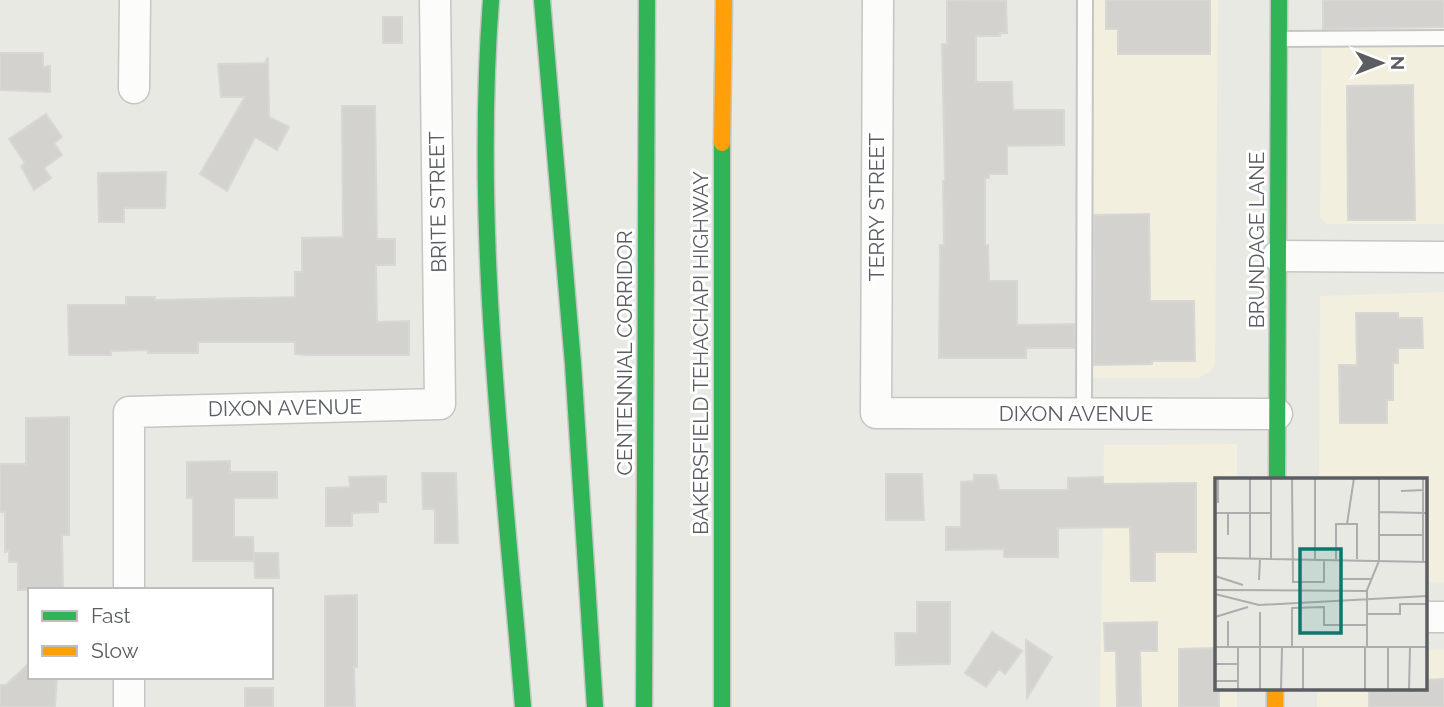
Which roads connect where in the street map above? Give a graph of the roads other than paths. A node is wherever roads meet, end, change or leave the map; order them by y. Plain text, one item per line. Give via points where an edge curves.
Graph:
1 (135, 0) edge
2 (435, 0) edge
3 (491, 0) edge
4 (542, 0) edge
5 (647, 0) edge
6 (724, 0) edge
7 (878, 0) edge
8 (1085, 0) edge
9 (1279, 0) edge
10 (1444, 38) edge
11 (1279, 39) junction
12 (739, 68) dead end
13 (134, 88) dead end
14 (721, 219) junction
15 (1278, 256) junction
16 (1444, 257) edge
17 (440, 404) joint
18 (876, 413) joint
19 (1084, 414) junction
20 (1277, 414) junction
21 (1277, 478) edge
22 (129, 588) edge
23 (1426, 617) edge
24 (1444, 617) edge
25 (129, 679) edge
26 (129, 707) edge
27 (523, 707) edge
28 (595, 707) edge
29 (644, 707) edge
30 (722, 707) edge

1 - 13 street
2 - 17 street, BRITE STREET
3 - 27 main road via 487,269
4 - 28 main road via 577,419
5 - 29 main road, CENTENNIAL CORRIDOR
6 - 14 main road, BAKERSFIELD TEHACHAPI HIGHWAY
7 - 18 street, TERRY STREET
8 - 19 lane
9 - 11 main road, BRUNDAGE LANE
10 - 11 lane
11 - 15 main road, BRUNDAGE LANE
12 - 14 main road
14 - 30 main road, BAKERSFIELD TEHACHAPI HIGHWAY
15 - 16 street
15 - 20 main road, BRUNDAGE LANE
17 - 22 street, DIXON AVENUE via 130,412
18 - 19 street, DIXON AVENUE
19 - 20 street, DIXON AVENUE
20 - 21 main road, BRUNDAGE LANE
23 - 24 street
25 - 26 street

